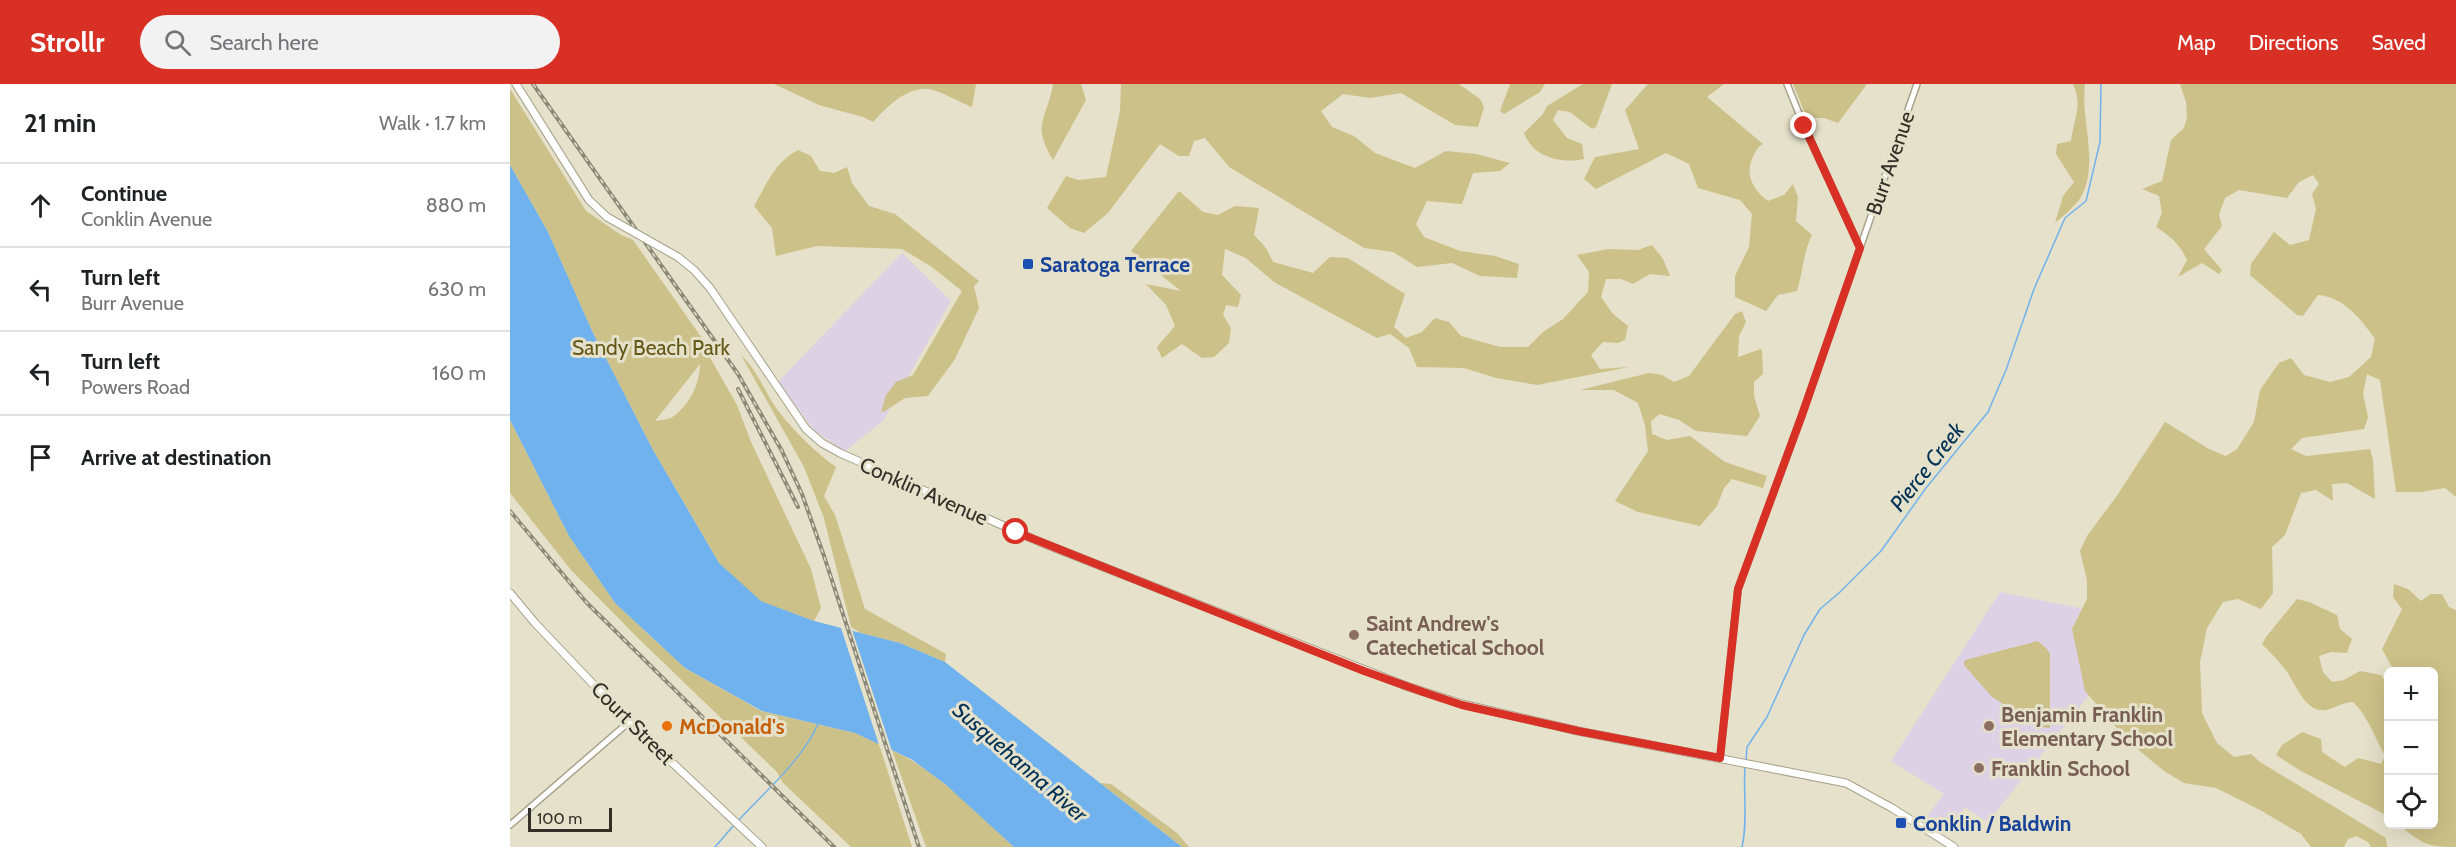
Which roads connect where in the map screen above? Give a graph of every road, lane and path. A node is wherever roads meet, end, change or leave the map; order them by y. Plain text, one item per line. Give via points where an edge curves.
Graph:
1 (516, 84) edge
2 (1787, 84) edge
3 (1917, 84) edge
4 (1860, 248) junction
5 (510, 593) edge
6 (629, 722) junction
7 (1720, 758) junction
8 (510, 825) edge
9 (762, 847) edge
10 (1954, 847) edge

1 - 7 main road, Conklin Avenue, bridge via 589,200 607,217 694,270 806,429 822,443 1040,542 1423,692 1462,705 1578,731
2 - 4 street
3 - 4 street, Burr Avenue
4 - 7 street, Burr Avenue via 1738,589
5 - 6 main road, Court Street
6 - 8 street
6 - 9 main road, Court Street
7 - 10 main road, Conklin Avenue via 1846,783

